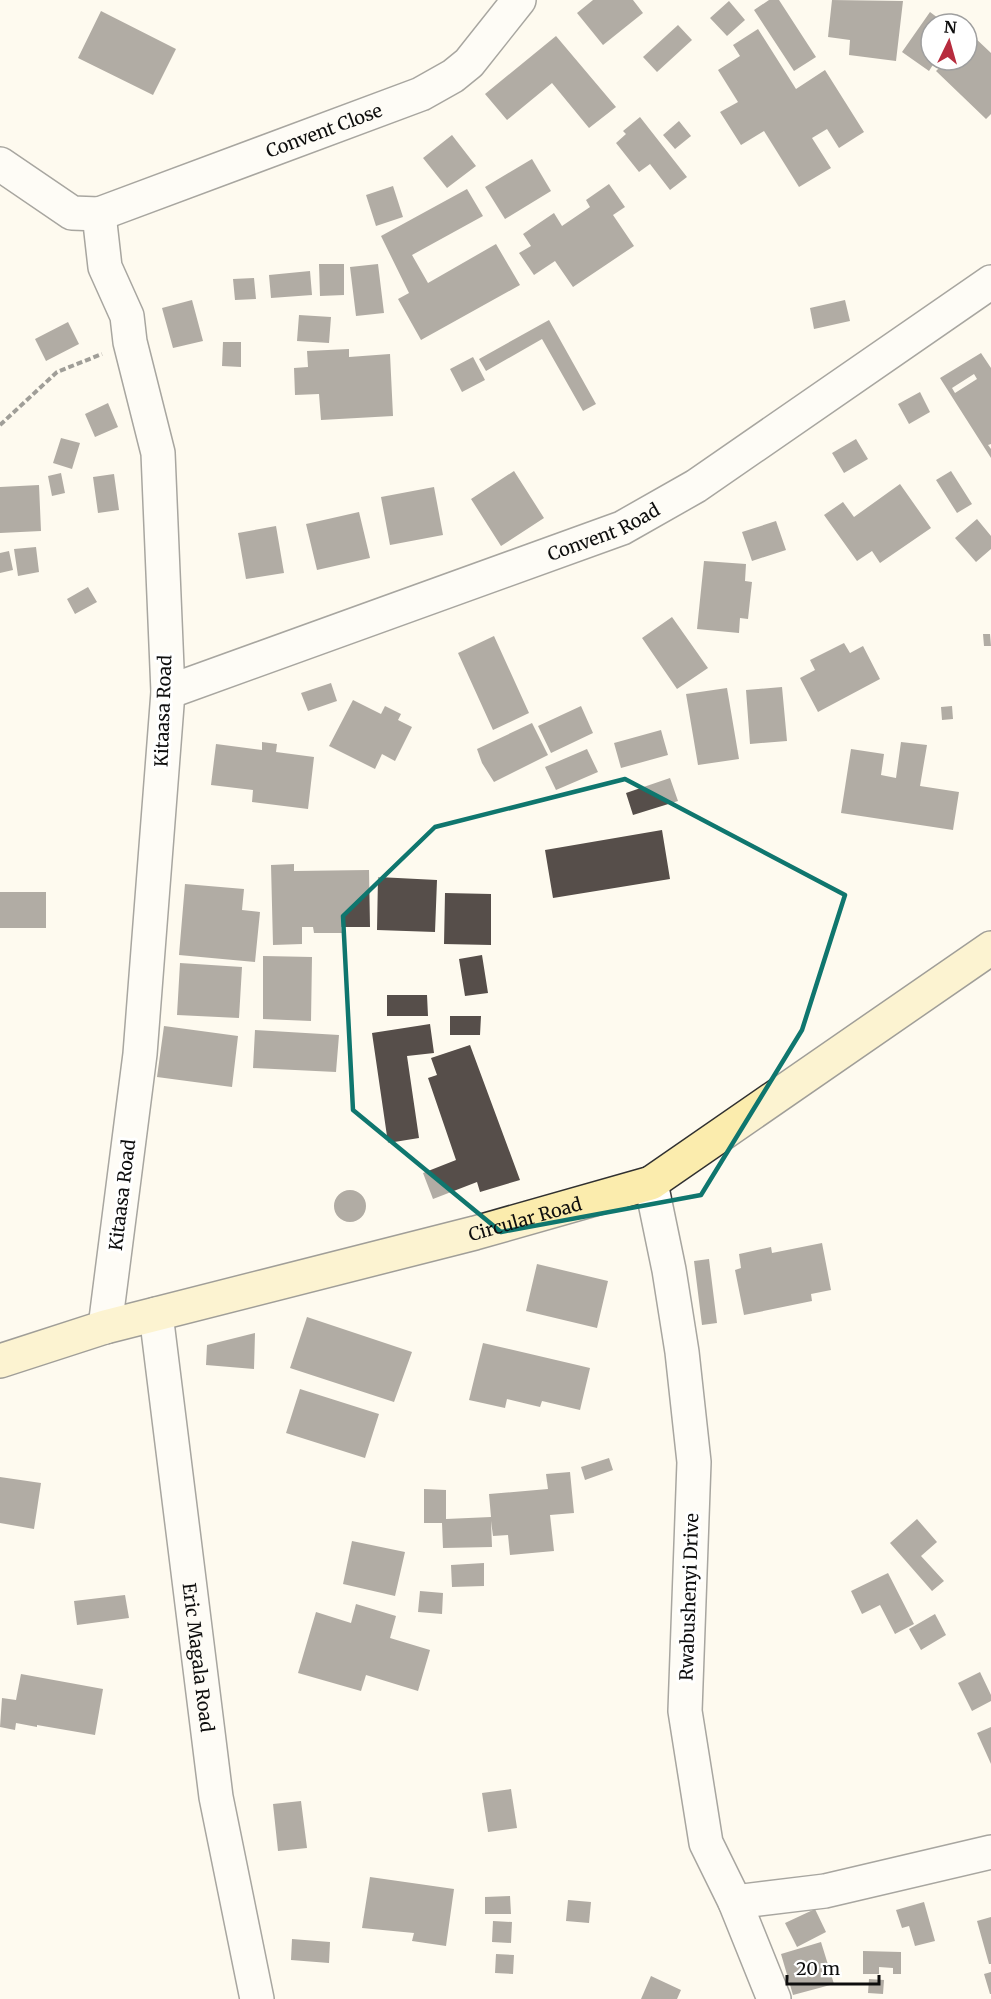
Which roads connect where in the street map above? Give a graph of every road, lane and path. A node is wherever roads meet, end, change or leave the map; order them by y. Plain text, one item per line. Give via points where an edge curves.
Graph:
1 (519, 0) edge
2 (0, 164) edge
3 (99, 214) junction
4 (991, 282) edge
5 (130, 342) junction
6 (0, 425) edge
7 (168, 692) junction
8 (991, 948) edge
9 (651, 1183) junction
10 (156, 1314) junction
11 (105, 1327) junction
12 (0, 1361) edge
13 (991, 1852) edge
14 (735, 1902) junction
15 (257, 1999) edge
16 (774, 1999) edge

1 - 3 street, Convent Close via 469,63 421,94
2 - 3 street via 72,213
3 - 5 street, Kitaasa Road via 105,267 127,316
4 - 7 street, Convent Road via 696,486 622,528
5 - 6 path via 57,372
5 - 7 street, Kitaasa Road via 158,453
7 - 11 street, Kitaasa Road via 140,1054
8 - 9 street, Circular Road
9 - 10 street, Circular Road via 475,1233
9 - 14 street, Rwabushenyi Drive via 682,1352 694,1462 685,1711 706,1843
10 - 11 street, Circular Road
10 - 15 street, Eric Magala Road via 216,1797
11 - 12 street, Circular Road
13 - 14 street via 825,1891
14 - 16 street, Rwabushenyi Drive

